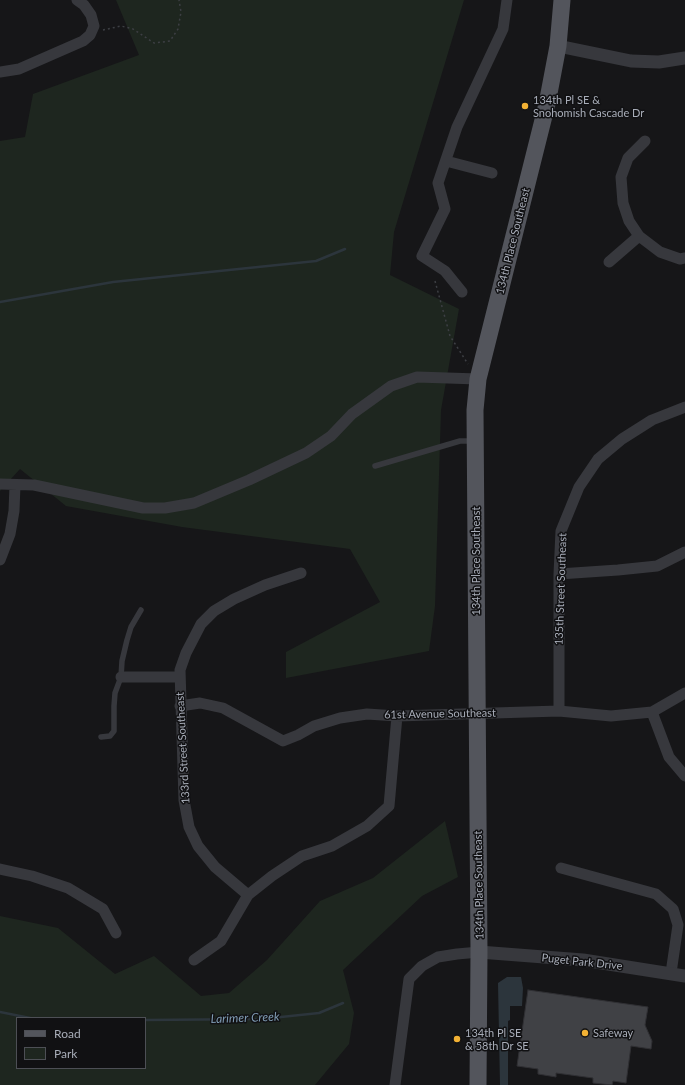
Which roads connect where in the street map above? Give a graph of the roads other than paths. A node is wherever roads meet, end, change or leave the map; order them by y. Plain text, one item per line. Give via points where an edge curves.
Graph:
1 (78, 0) edge
2 (506, 0) edge
3 (562, 0) edge
4 (558, 46) junction
5 (685, 58) edge
6 (0, 72) edge
7 (0, 78) edge
8 (644, 141) dead end
9 (446, 161) junction
10 (492, 173) dead end
11 (639, 236) junction
12 (685, 258) edge
13 (609, 262) dead end
14 (462, 292) dead end
15 (478, 379) junction
16 (685, 407) edge
17 (475, 441) junction
18 (375, 466) dead end
19 (0, 484) edge
20 (15, 485) junction
21 (685, 552) edge
22 (0, 560) edge
23 (301, 573) dead end
24 (559, 574) junction
25 (141, 610) dead end
26 (121, 677) junction
27 (180, 677) junction
28 (685, 693) edge
29 (180, 706) junction
30 (558, 711) junction
31 (652, 712) junction
32 (477, 714) junction
33 (397, 716) junction
34 (101, 737) dead end
35 (685, 776) edge
36 (561, 868) dead end
37 (0, 869) edge
38 (248, 895) junction
39 (116, 933) dead end
40 (479, 952) junction
41 (194, 960) dead end
42 (671, 973) junction
43 (685, 976) edge
44 (395, 1085) edge
45 (478, 1085) edge

1 - 6 street via 91,15 94,26 90,35 83,41 19,69
2 - 9 street via 503,29 457,128
3 - 4 main road, 134th Place Southeast
4 - 5 street via 631,61 659,62
4 - 15 main road, 134th Place Southeast via 547,104
6 - 7 street
8 - 11 street via 628,158 621,177 623,203 629,221
9 - 10 street
9 - 14 street via 438,183 445,209 422,256 445,271
11 - 12 street via 660,252 680,259
11 - 13 street
15 - 17 main road, 134th Place Southeast
15 - 20 street via 417,377 390,386 352,414 331,436 306,453 194,503 165,508 143,508 34,485
16 - 24 street, 135th Street Southeast via 652,420 622,439 598,459 579,487 561,531
17 - 18 lane via 460,441
17 - 32 main road, 134th Place Southeast
19 - 20 street
20 - 22 street via 10,534
21 - 24 street via 657,566
23 - 27 street, 133rd Street Southeast via 265,585 214,611 201,624 186,653
24 - 30 street, 135th Street Southeast
25 - 26 lane via 127,640
26 - 27 street
26 - 34 lane via 115,693 114,731 110,736
27 - 29 street, 133rd Street Southeast
28 - 31 street, 61st Avenue Southeast
29 - 33 street, 61st Avenue Southeast via 200,704 223,708 283,741 314,726 340,718 367,714
29 - 38 street, 133rd Street Southeast via 184,800 189,827 198,846 215,867
30 - 31 street, 61st Avenue Southeast via 611,716
30 - 32 street, 61st Avenue Southeast
31 - 35 street via 669,757
32 - 33 street, 61st Avenue Southeast
32 - 40 main road, 134th Place Southeast
33 - 38 street via 389,806 367,826 332,846 302,856
36 - 42 street via 656,894 673,908 678,925
37 - 39 street via 68,888 103,909
38 - 41 street via 221,941
40 - 42 street, Puget Park Drive via 583,960
40 - 44 street via 438,957 422,966 409,979
40 - 45 main road, 134th Place Southeast
42 - 43 street, Puget Park Drive

